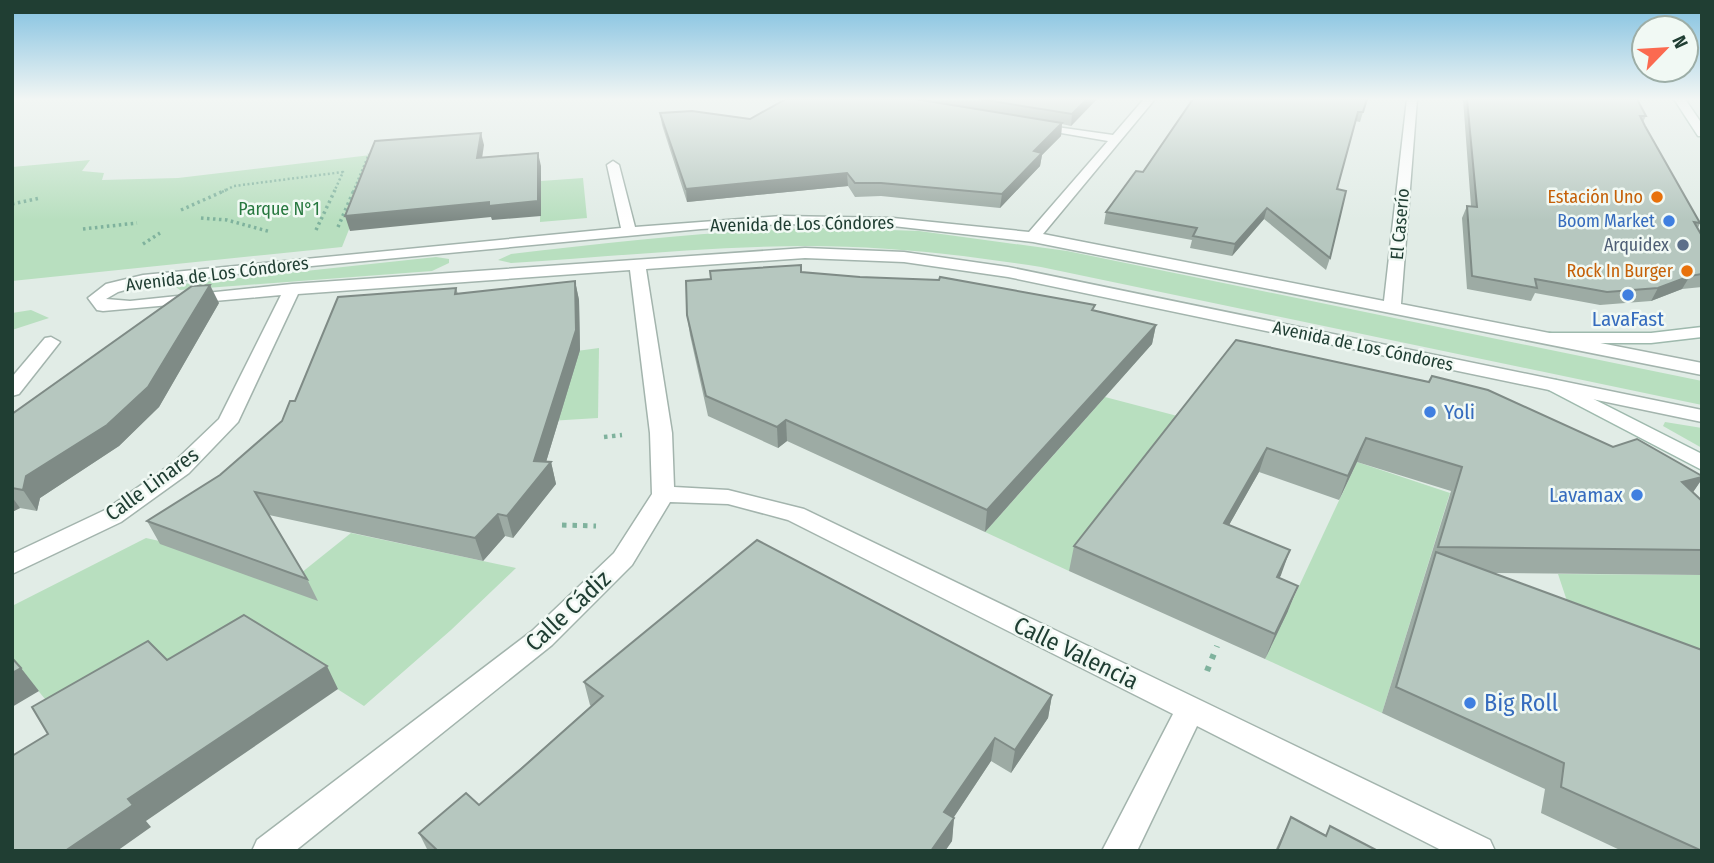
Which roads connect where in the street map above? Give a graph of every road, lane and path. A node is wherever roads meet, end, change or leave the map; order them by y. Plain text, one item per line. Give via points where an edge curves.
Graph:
1 (1117, 139) edge
2 (1408, 139) edge
3 (369, 154) edge
4 (613, 164) dead end
5 (264, 173) dead end
6 (259, 181) junction
7 (40, 198) dead end
8 (12, 204) edge
9 (181, 210) dead end
10 (201, 218) dead end
11 (137, 223) dead end
12 (83, 229) dead end
13 (629, 232) junction
14 (279, 236) dead end
15 (1033, 237) junction
16 (312, 239) dead end
17 (476, 246) junction
18 (324, 260) junction
19 (637, 264) junction
20 (468, 276) junction
21 (292, 289) junction
22 (1392, 308) junction
23 (1702, 332) edge
24 (1549, 338) junction
25 (51, 342) dead end
26 (1702, 369) edge
27 (1556, 386) junction
28 (12, 390) edge
29 (1702, 416) edge
30 (1702, 463) edge
31 (663, 494) junction
32 (12, 565) edge
33 (1191, 709) junction
34 (270, 851) edge
35 (1119, 851) edge
36 (1478, 851) edge

1 - 15 street
2 - 22 street, El Caserío
3 - 18 path
4 - 13 street
5 - 6 path
6 - 9 path via 209,194
6 - 16 path via 343,172
7 - 8 path
10 - 14 path via 252,225
11 - 12 path
13 - 15 street, Avenida de Los Cóndores via 782,220 893,222
13 - 17 street, Avenida de Los Cóndores
15 - 22 street, Avenida de Los Cóndores
17 - 18 street, Avenida de Los Cóndores
17 - 20 street
18 - 21 street, Avenida de Los Cóndores via 143,280 112,288 96,298 103,306 130,306
19 - 20 street, Avenida de Los Cóndores
19 - 27 street, Avenida de Los Cóndores via 805,253 904,257 1008,272
19 - 31 street via 661,433
20 - 21 street, Avenida de Los Cóndores
21 - 32 street, Calle Linares via 228,422 181,468 113,516
22 - 24 street, Avenida de Los Cóndores
23 - 24 street via 1651,338
24 - 26 street, Avenida de Los Cóndores
25 - 28 street
27 - 29 street, Avenida de Los Cóndores
27 - 30 street
31 - 33 street, Calle Valencia via 728,497 796,514
31 - 34 street, Calle Cádiz via 623,559 542,638
33 - 35 street
33 - 36 street, Calle Valencia

